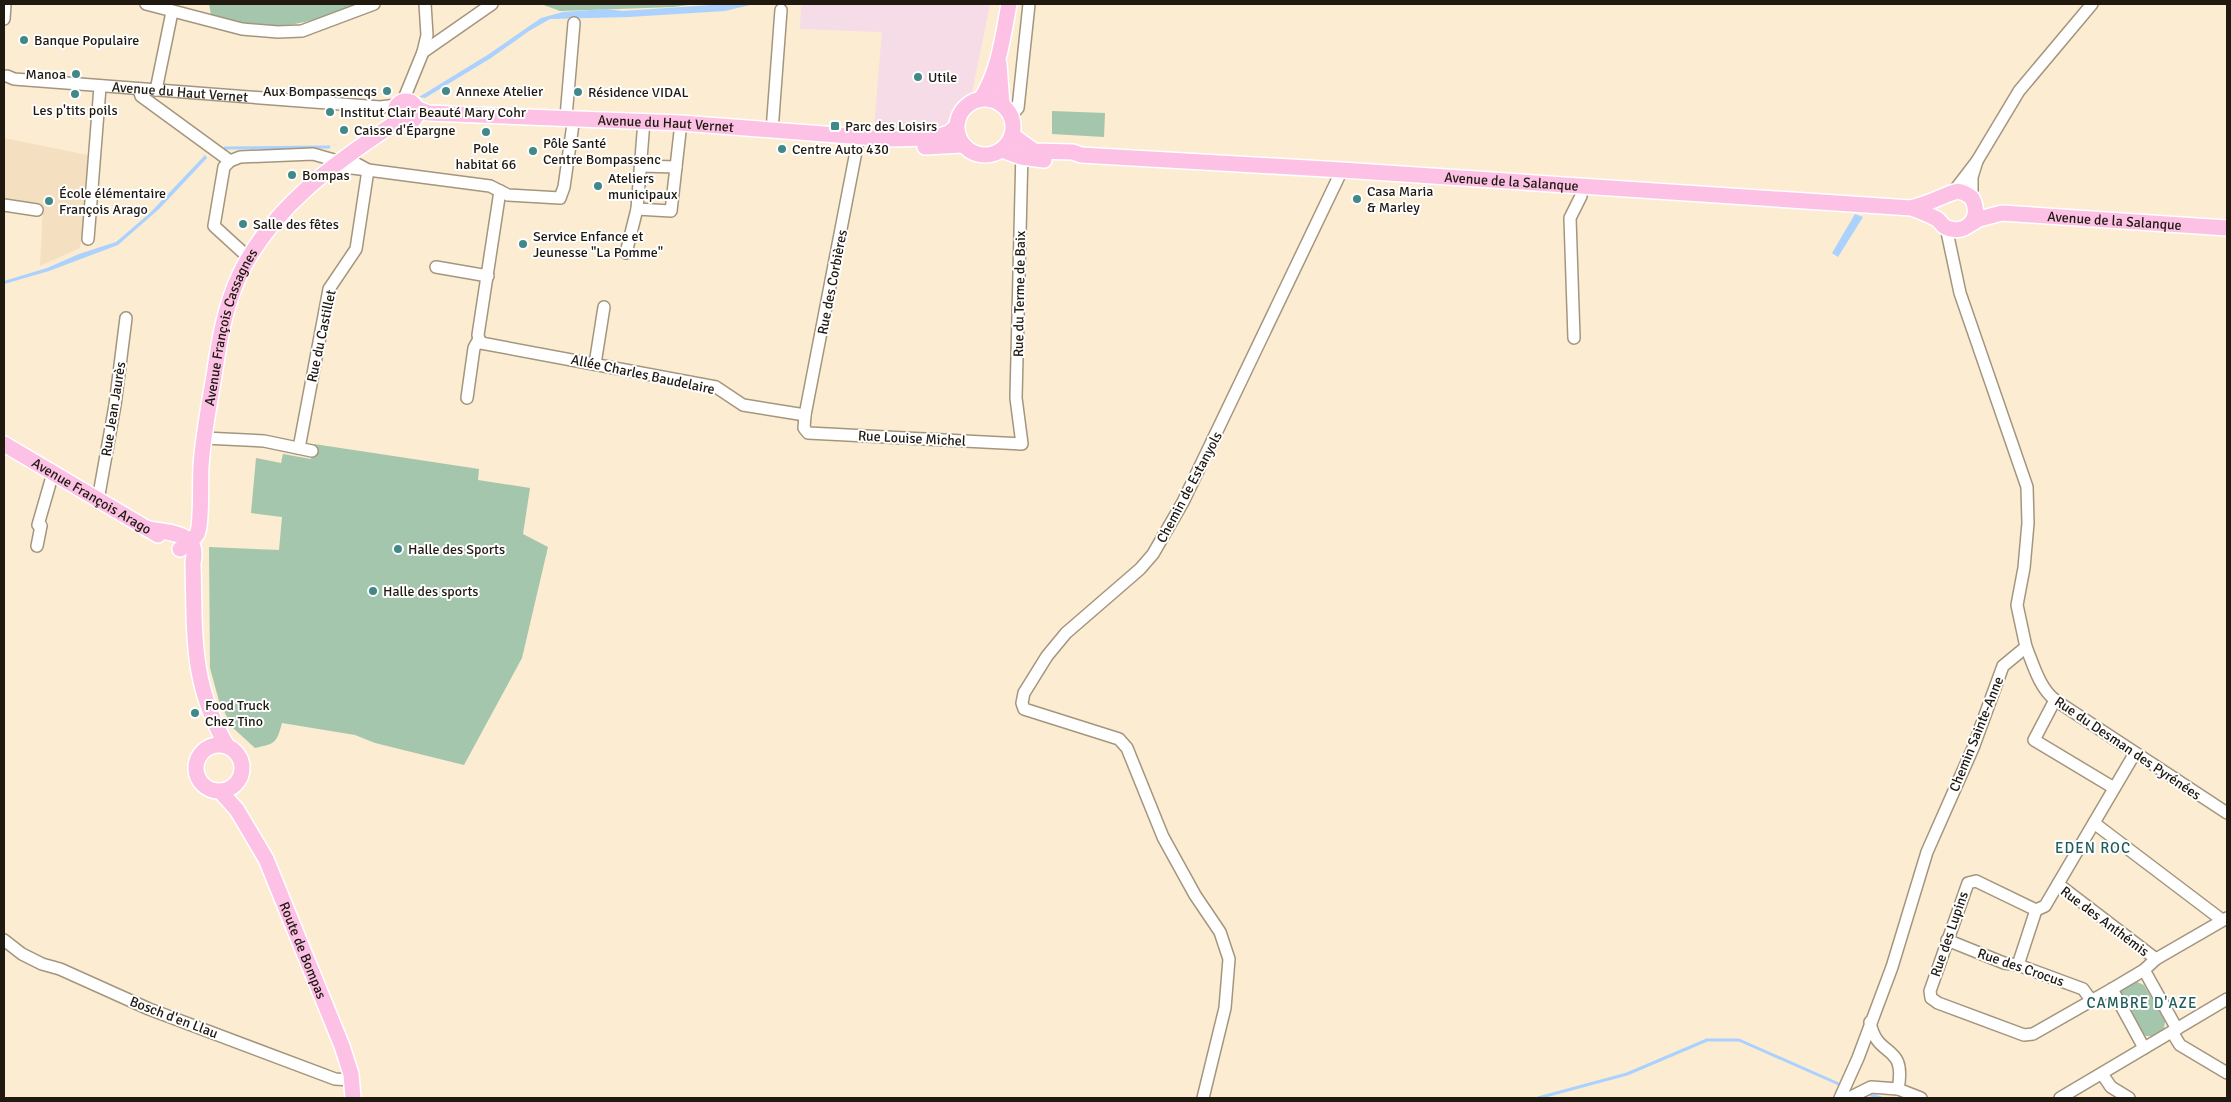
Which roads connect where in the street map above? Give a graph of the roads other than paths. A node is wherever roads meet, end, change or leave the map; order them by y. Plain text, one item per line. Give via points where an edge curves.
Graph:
1 (5, 4) edge
2 (146, 4) edge
3 (374, 4) edge
4 (425, 4) edge
5 (1009, 4) edge
6 (1029, 4) edge
7 (2092, 4) edge
8 (487, 6) edge
9 (781, 10) dead end
10 (172, 12) junction
11 (4, 19) edge
12 (574, 23) dead end
13 (423, 52) junction
14 (999, 57) junction
15 (5, 74) edge
16 (100, 87) junction
17 (140, 90) junction
18 (156, 90) junction
19 (980, 99) junction
20 (403, 108) junction
21 (1007, 110) junction
22 (570, 117) junction
23 (644, 121) junction
24 (681, 123) junction
25 (956, 127) junction
26 (772, 131) junction
27 (859, 136) junction
28 (889, 138) junction
29 (962, 145) junction
30 (1019, 146) junction
31 (230, 161) junction
32 (1977, 161) junction
33 (341, 162) junction
34 (641, 166) junction
35 (676, 167) junction
36 (368, 170) junction
37 (1342, 170) junction
38 (1582, 186) junction
39 (500, 191) junction
40 (1948, 194) junction
41 (1972, 199) junction
42 (4, 205) edge
43 (1912, 208) junction
44 (637, 209) junction
45 (37, 210) dead end
46 (2002, 213) junction
47 (1943, 224) junction
48 (1968, 226) junction
49 (2227, 228) edge
50 (88, 238) dead end
51 (626, 253) dead end
52 (1953, 255) junction
53 (249, 258) junction
54 (436, 267) dead end
55 (488, 276) junction
56 (604, 307) dead end
57 (126, 318) dead end
58 (1574, 338) dead end
59 (479, 339) junction
60 (595, 364) junction
61 (467, 398) dead end
62 (805, 415) junction
63 (804, 428) joint
64 (204, 438) junction
65 (4, 444) edge
66 (1022, 444) joint
67 (298, 448) junction
68 (312, 451) dead end
69 (53, 473) junction
70 (98, 500) junction
71 (199, 506) junction
72 (182, 540) junction
73 (37, 546) dead end
74 (2026, 647) junction
75 (2055, 700) junction
76 (215, 726) junction
77 (212, 746) junction
78 (227, 746) junction
79 (2135, 753) junction
80 (227, 788) junction
81 (2114, 788) junction
82 (2227, 813) edge
83 (2094, 823) junction
84 (2058, 884) junction
85 (2036, 910) junction
86 (2224, 919) edge
87 (4, 940) edge
88 (1947, 940) junction
89 (2156, 959) junction
90 (2018, 965) junction
91 (2144, 970) junction
92 (2112, 989) junction
93 (2227, 999) edge
94 (2091, 1000) junction
95 (1870, 1022) junction
96 (2174, 1030) junction
97 (2144, 1048) junction
98 (2227, 1073) edge
99 (2102, 1074) junction
100 (351, 1080) junction
101 (1898, 1090) junction
102 (353, 1098) edge
103 (1203, 1098) edge
104 (1840, 1098) edge
105 (1849, 1098) edge
106 (1921, 1098) edge
107 (2060, 1098) edge
108 (2129, 1098) edge

1 - 11 street
2 - 10 street
3 - 10 street via 302,31 278,32 242,29
4 - 13 street via 427,35
5 - 14 main road
6 - 21 street via 1018,108
7 - 32 street via 2020,92
8 - 13 street
9 - 26 street
10 - 18 street
12 - 22 street
13 - 20 street
14 - 19 main road via 988,88
14 - 21 main road
15 - 16 street, Avenue du Haut Vernet via 23,80
16 - 17 street, Avenue du Haut Vernet
16 - 50 street
17 - 18 street, Avenue du Haut Vernet
17 - 31 street via 140,96
18 - 20 street, Avenue du Haut Vernet
19 - 21 main road via 988,99
19 - 25 main road via 964,107
20 - 22 main road, Avenue du Haut Vernet via 435,116 444,112
20 - 33 main road, Avenue François Cassagnes via 355,157
21 - 30 main road
22 - 23 main road, Avenue du Haut Vernet
22 - 39 street via 564,187 560,198 508,195
23 - 24 main road, Avenue du Haut Vernet
23 - 34 street
24 - 26 main road, Avenue du Haut Vernet
24 - 35 street
25 - 28 main road, Avenue du Haut Vernet via 933,138
25 - 29 main road
26 - 27 main road, Avenue du Haut Vernet
27 - 28 main road, Avenue du Haut Vernet
27 - 62 street, Rue des Corbières
28 - 29 main road, Avenue du Haut Vernet via 931,147
29 - 30 main road via 985,156
30 - 37 main road, Avenue de la Salanque via 1055,160 1081,155
30 - 66 street, Rue du Terme de Baix via 1016,398
31 - 33 street via 240,157 312,154
31 - 53 street via 221,178 214,226
32 - 40 street
32 - 41 street via 1972,177
33 - 36 street
33 - 53 main road, Avenue François Cassagnes via 324,172 272,224
34 - 35 street
34 - 44 street
35 - 44 street via 671,211
36 - 39 street via 490,186
36 - 67 street, Rue du Castillet via 356,249 329,290
37 - 38 main road, Avenue de la Salanque
37 - 103 street, Chemin de Estanyols via 1224,419 1153,554 1066,633 1047,656 1024,693 1022,703 1024,709 1119,739 1127,748 1163,837 1220,932 1229,959 1225,1008
38 - 43 main road, Avenue de la Salanque
38 - 58 street via 1581,196 1570,218
39 - 55 street
40 - 41 main road via 1967,194
40 - 43 main road
40 - 47 main road via 1937,209
41 - 46 main road, Avenue de la Salanque
41 - 48 main road via 1976,212
42 - 45 street
43 - 47 main road
44 - 51 street
46 - 48 main road, Avenue de la Salanque via 1979,219
46 - 49 main road, Avenue de la Salanque
47 - 48 main road via 1952,230
47 - 52 street
48 - 52 street via 1956,240
52 - 74 street via 1960,294 2027,487 2024,568 2016,605
53 - 64 main road, Avenue François Cassagnes via 230,296
54 - 55 street
55 - 59 street
56 - 60 street
57 - 70 street, Rue Jean Jaurès
59 - 60 street, Allée Charles Baudelaire via 481,343
59 - 61 street via 474,348
60 - 62 street, Allée Charles Baudelaire via 716,387 743,405
62 - 63 street, Rue des Corbières
63 - 66 street, Rue Louise Michel via 808,432
64 - 67 street via 264,441
64 - 71 main road, Avenue François Cassagnes
65 - 69 main road, Avenue François Arago
67 - 68 street
69 - 70 main road, Avenue François Arago
69 - 73 street via 38,525 41,526
70 - 72 main road, Avenue François Arago via 149,529
71 - 72 main road, Avenue François Cassagnes via 192,531
71 - 72 main road, Avenue François Cassagnes via 198,533
72 - 76 main road via 193,563 198,671
74 - 75 street, Rue du Desman des Pyrénées via 2040,681
74 - 95 street, Chemin Sainte-Anne via 2003,666 1973,748 1927,852 1892,968
75 - 79 street, Rue du Desman des Pyrénées
75 - 81 street via 2034,740
76 - 77 main road
76 - 78 main road
77 - 78 main road
77 - 80 main road via 202,752 196,769 204,784 212,789
78 - 80 main road via 236,751 242,769 240,778
79 - 81 street
79 - 82 street, Rue du Desman des Pyrénées
80 - 100 main road, Route de Bompas via 266,859 342,1046
81 - 83 street
83 - 84 street
83 - 86 street
84 - 85 street, Rue des Anthémis via 2045,906
84 - 89 street, Rue des Anthémis
85 - 88 street, Rue des Lupins via 1976,881 1968,883
85 - 90 street
86 - 89 street
87 - 100 street, Bosch d'en Llau via 42,964 149,1009 335,1079
88 - 90 street, Rue des Crocus via 2004,963
88 - 94 street, Rue des Lupins via 1930,990 1931,998 1938,1003 2024,1035 2033,1034
89 - 91 street
90 - 94 street, Rue des Crocus via 2083,989
91 - 92 street
91 - 96 street
92 - 94 street
92 - 97 street
93 - 96 street
95 - 101 street via 1872,1036 1878,1044 1898,1059 1901,1072
95 - 104 street, Chemin Sainte-Anne
96 - 97 street
96 - 98 street via 2180,1045
97 - 99 street
99 - 107 street
99 - 108 street via 2111,1087
100 - 102 main road, Route de Bompas
101 - 105 street via 1871,1086
101 - 106 street

